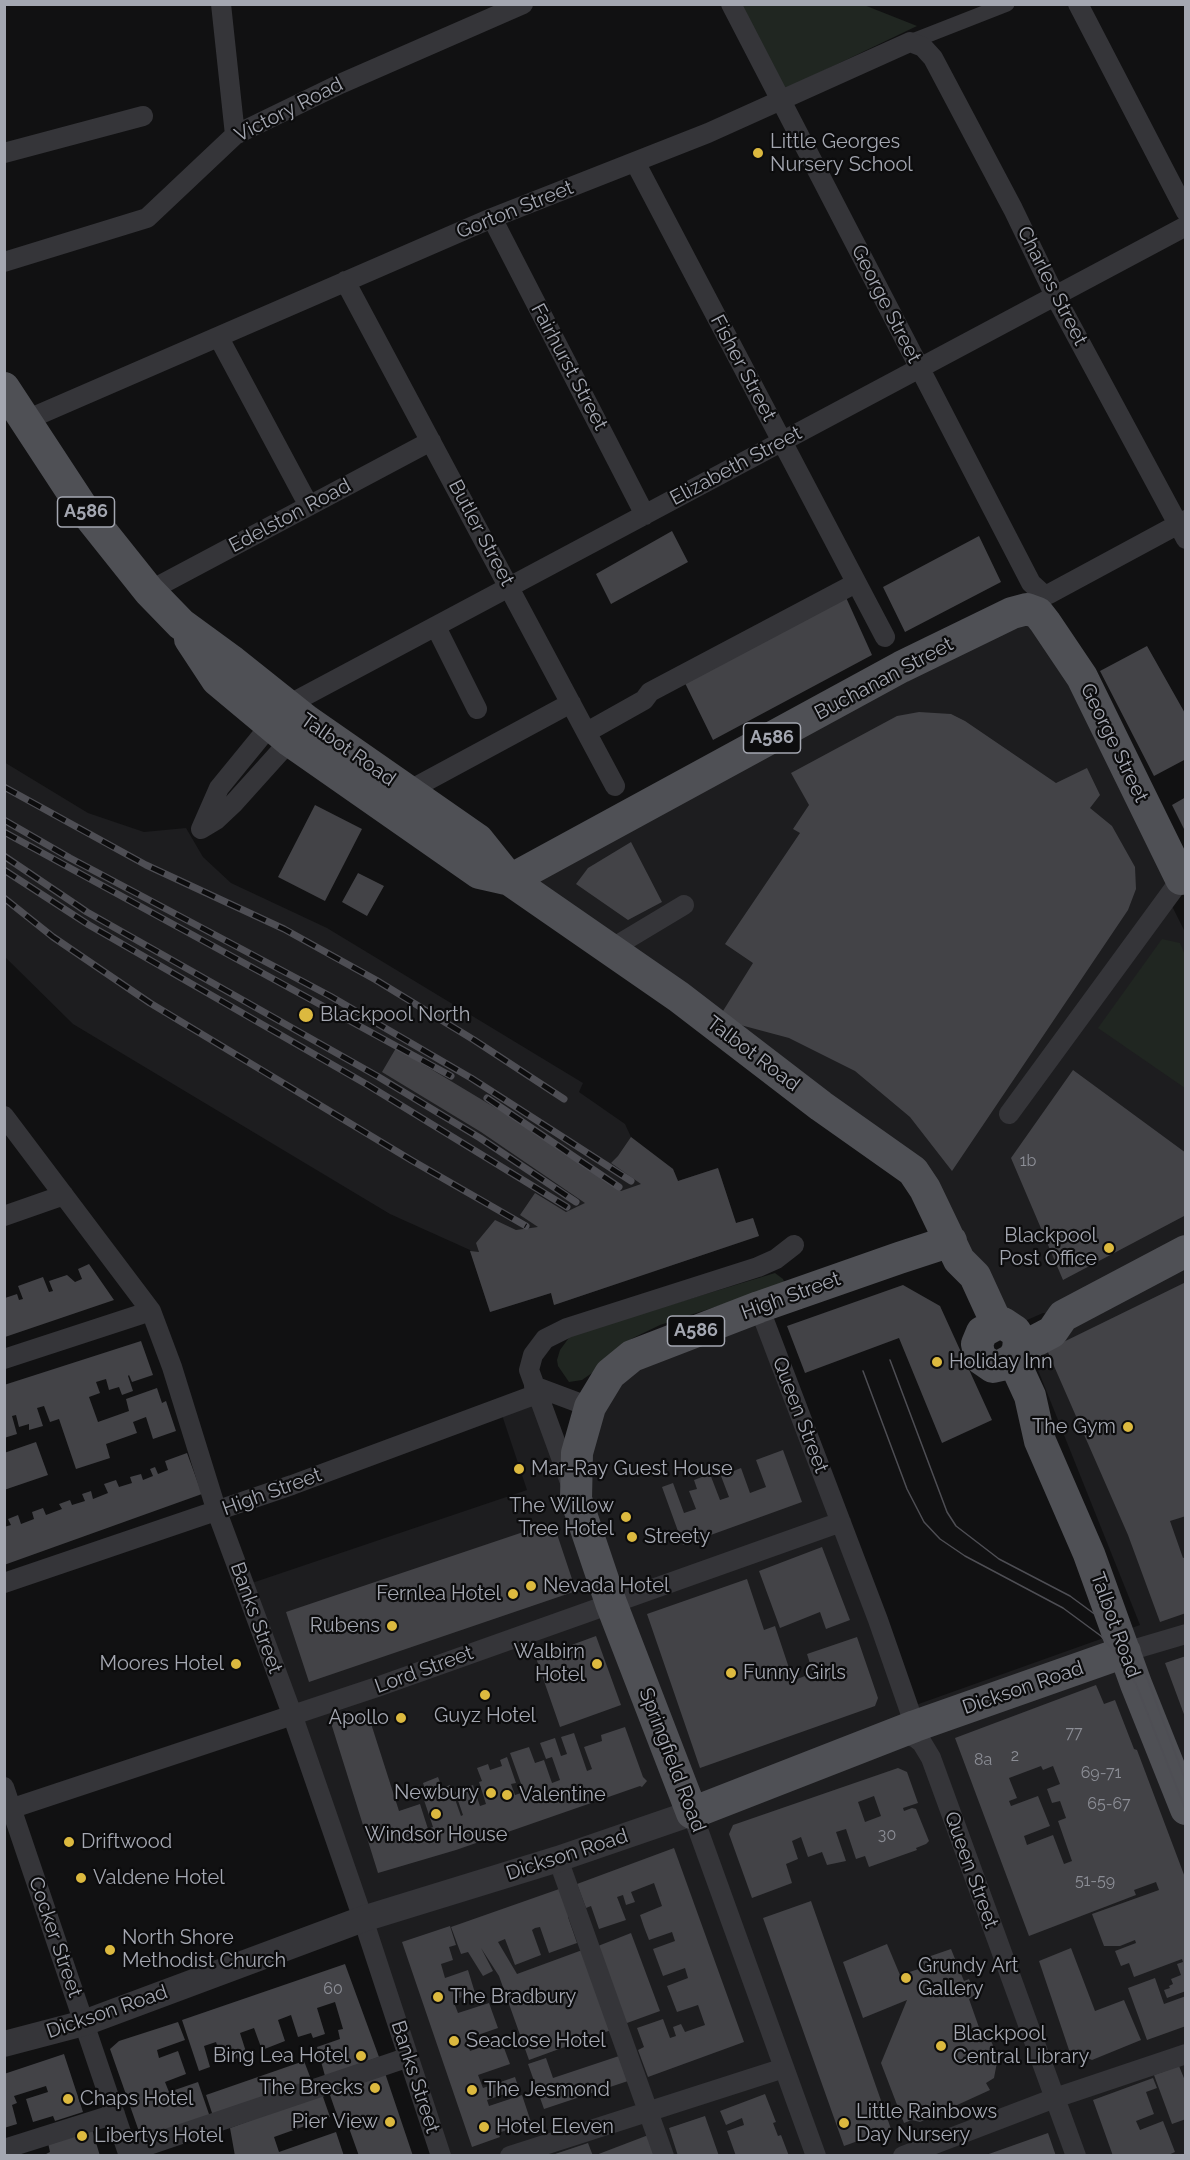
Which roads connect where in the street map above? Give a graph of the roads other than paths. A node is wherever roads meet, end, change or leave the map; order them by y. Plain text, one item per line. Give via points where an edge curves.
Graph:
1 (220, 4) edge
2 (524, 4) edge
3 (731, 4) edge
4 (1007, 4) edge
5 (1078, 4) edge
6 (910, 42) junction
7 (781, 100) junction
8 (143, 116) dead end
9 (235, 135) junction
10 (4, 153) edge
11 (635, 162) junction
12 (1185, 212) edge
13 (492, 218) junction
14 (1185, 226) edge
15 (4, 262) edge
16 (345, 281) junction
17 (1055, 296) junction
18 (219, 338) junction
19 (920, 368) junction
20 (4, 388) edge
21 (24, 421) junction
22 (431, 441) junction
23 (782, 442) junction
24 (309, 506) junction
25 (645, 515) junction
26 (1183, 528) edge
27 (856, 583) junction
28 (510, 587) junction
29 (149, 591) junction
30 (1044, 610) junction
31 (436, 627) junction
32 (885, 637) dead end
33 (571, 703) junction
34 (477, 709) dead end
35 (289, 724) junction
36 (587, 732) junction
37 (615, 786) dead end
38 (400, 802) junction
39 (1183, 878) edge
40 (510, 880) junction
41 (684, 905) dead end
42 (609, 950) junction
43 (1009, 1114) dead end
44 (4, 1116) edge
45 (64, 1195) junction
46 (932, 1203) junction
47 (4, 1216) edge
48 (794, 1245) dead end
49 (955, 1251) junction
50 (1185, 1251) edge
51 (913, 1253) junction
52 (759, 1307) junction
53 (151, 1311) junction
54 (1002, 1344) junction
55 (4, 1359) edge
56 (535, 1390) junction
57 (590, 1407) junction
58 (576, 1499) junction
59 (217, 1512) junction
60 (841, 1522) junction
61 (4, 1583) edge
62 (611, 1603) junction
63 (1185, 1634) edge
64 (1125, 1652) junction
65 (291, 1714) junction
66 (909, 1729) junction
67 (4, 1787) edge
68 (1185, 1809) edge
69 (8, 1810) edge
70 (692, 1812) junction
71 (558, 1858) junction
72 (363, 1919) junction
73 (84, 2023) junction
74 (4, 2044) edge
75 (1185, 2054) edge
76 (409, 2057) junction
77 (784, 2068) junction
78 (1055, 2098) junction
79 (647, 2112) junction
80 (115, 2114) junction
81 (4, 2149) edge
82 (129, 2154) edge
83 (441, 2156) edge
84 (510, 2156) edge
85 (664, 2156) edge
86 (816, 2156) edge
87 (903, 2156) edge
88 (1076, 2156) edge

1 - 9 street
2 - 9 street, Victory Road via 339,84
3 - 7 street, George Street
4 - 6 street, Gorton Street
5 - 12 street
6 - 7 street, Gorton Street
6 - 17 street, Charles Street via 923,47 933,58
7 - 11 street, Gorton Street
7 - 19 street, George Street
8 - 10 street
9 - 15 street, Victory Road via 147,218
11 - 13 street, Gorton Street
11 - 23 street, Fisher Street
13 - 16 street, Gorton Street
13 - 25 street, Fairhurst Street
14 - 17 street, Elizabeth Street
16 - 18 street, Gorton Street
16 - 22 street, Butler Street
17 - 19 street, Elizabeth Street
17 - 26 street, Charles Street
18 - 21 street, Gorton Street
18 - 24 street
19 - 23 street, Elizabeth Street
19 - 30 street, George Street via 1031,583 1043,594
20 - 21 main road, Talbot Road / A586
21 - 29 main road, Talbot Road / A586 via 82,507
22 - 24 street, Edelston Road
22 - 28 street, Butler Street
23 - 25 street, Elizabeth Street
23 - 27 street, Fisher Street
24 - 29 street, Edelston Road
25 - 28 street, Elizabeth Street
26 - 30 street, Buchanan Street
27 - 32 street, Fisher Street
27 - 36 street via 650,692 644,700
28 - 31 street, Elizabeth Street
28 - 33 street, Butler Street
29 - 35 main road, Talbot Road / A586 via 181,624 233,662
30 - 39 main road, George Street
30 - 40 main road, Buchanan Street / A586 via 1011,613 901,668
31 - 34 street
31 - 35 street, Elizabeth Street
33 - 36 street, Butler Street
33 - 38 street
35 - 35 street, Talbot Road via 232,804 201,829 219,788
35 - 38 main road, Talbot Road / A586
36 - 37 street, Butler Street
38 - 40 main road, Talbot Road / A586 via 479,873
39 - 43 street
40 - 42 main road, Talbot Road
41 - 42 street
42 - 46 main road, Talbot Road via 679,997 912,1171
44 - 45 street, Banks Street
45 - 47 street
45 - 53 street, Banks Street
46 - 49 main road, Talbot Road
46 - 51 main road
48 - 56 street, Springfield Road via 758,1267 551,1335 538,1347 529,1365
49 - 51 main road, High Street / A586
49 - 54 main road, Talbot Road via 959,1287
50 - 54 main road via 1062,1316 1052,1332
51 - 52 main road, High Street / A586
52 - 57 main road, High Street / A586 via 625,1360 610,1374
52 - 60 street, Queen Street
53 - 55 street
53 - 59 street, Banks Street
54 - 64 main road, Talbot Road via 1019,1419 1040,1441 1089,1554
56 - 57 street
56 - 58 street, Springfield Road
56 - 59 street, High Street
57 - 58 main road, High Street / A586 via 577,1453
58 - 62 main road, Springfield Road / A586
59 - 61 street, High Street
59 - 65 street, Banks Street
60 - 62 street, Lord Street
60 - 66 street, Queen Street
62 - 65 street, Lord Street
62 - 70 main road, Springfield Road / A586
63 - 64 street
64 - 66 main road, Dickson Road
64 - 68 main road, Talbot Road
65 - 69 street, Lord Street
65 - 72 street, Banks Street
66 - 70 main road, Dickson Road
66 - 78 street, Queen Street via 931,1758
67 - 69 street, Cocker Street
69 - 73 street, Cocker Street
70 - 71 street, Dickson Road
70 - 77 street, Springfield Road
71 - 72 street, Dickson Road
71 - 79 street
72 - 73 street, Dickson Road
72 - 76 street, Banks Street
73 - 74 street, Dickson Road
73 - 80 street, Cocker Street
75 - 78 street
76 - 82 street
76 - 83 street, Banks Street
77 - 79 street
77 - 86 street, Springfield Road
78 - 87 street
78 - 88 street, Queen Street
79 - 84 street
79 - 85 street
80 - 81 street
80 - 82 street, Cocker Street

